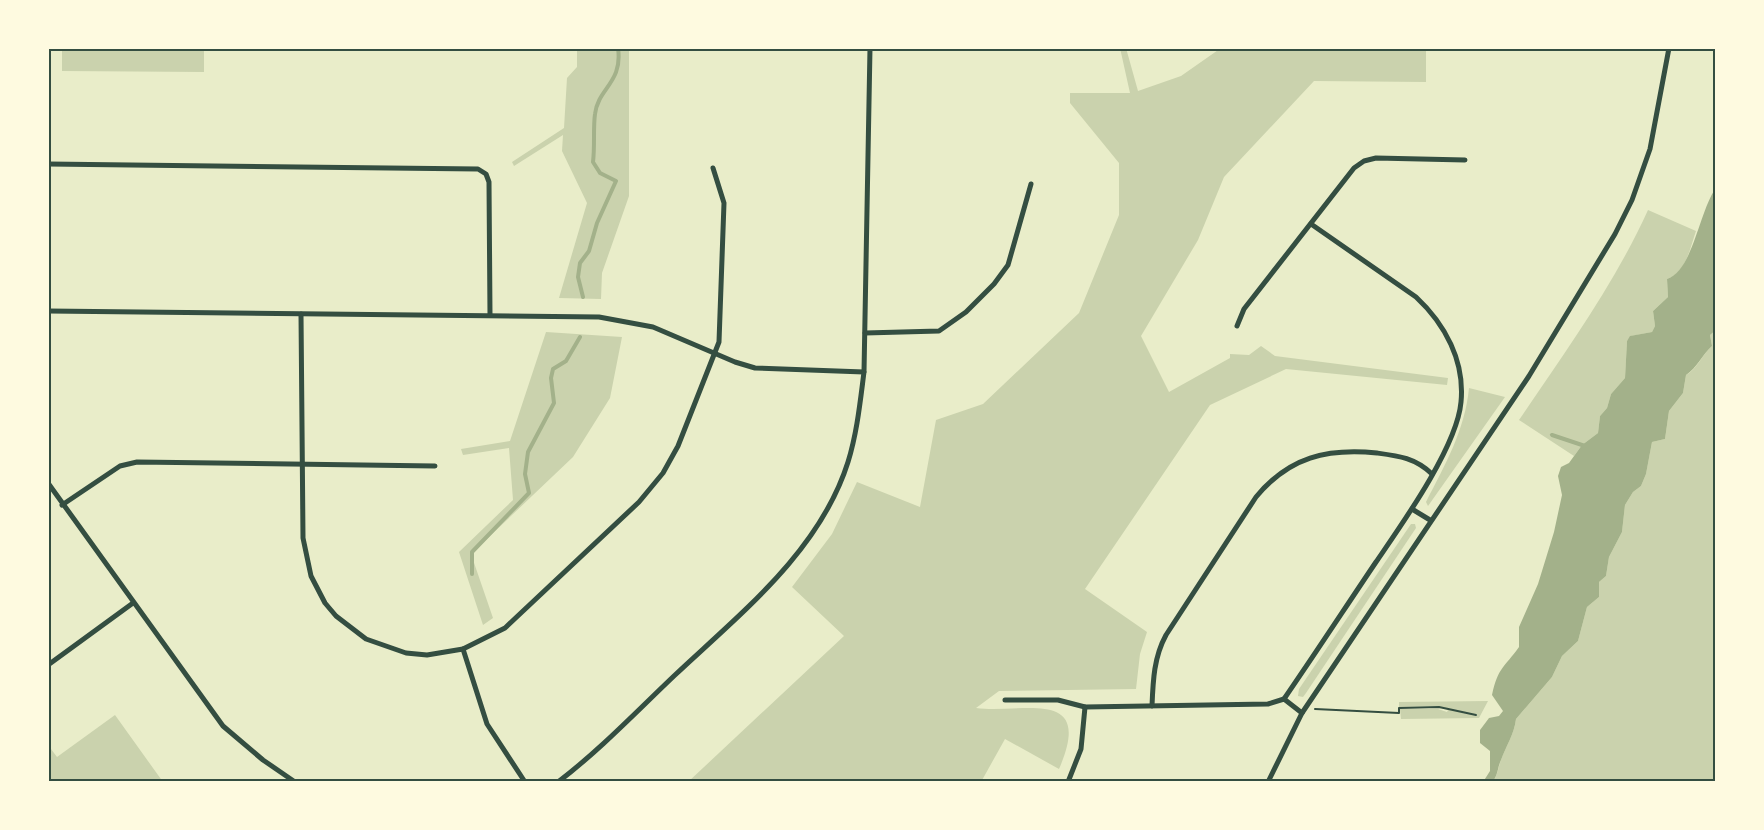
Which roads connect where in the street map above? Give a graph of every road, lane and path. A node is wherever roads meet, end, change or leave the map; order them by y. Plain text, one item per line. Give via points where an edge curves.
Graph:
1 (870, 48) edge
2 (1669, 48) edge
3 (1465, 160) dead end
4 (48, 164) edge
5 (713, 168) dead end
6 (1031, 184) dead end
7 (1311, 224) junction
8 (48, 311) edge
9 (301, 314) junction
10 (490, 315) junction
11 (1237, 326) dead end
12 (865, 333) junction
13 (716, 354) junction
14 (864, 372) junction
15 (300, 463) junction
16 (435, 466) dead end
17 (1432, 474) junction
18 (48, 483) edge
19 (62, 505) junction
20 (1412, 509) junction
21 (1430, 520) junction
22 (133, 603) junction
23 (463, 649) junction
24 (48, 665) edge
25 (1284, 699) junction
26 (1005, 700) dead end
27 (1152, 706) junction
28 (1085, 707) junction
29 (1322, 711) dead end
30 (1302, 713) junction
31 (1476, 715) dead end
32 (295, 782) edge
33 (525, 782) edge
34 (558, 782) edge
35 (1068, 782) edge
36 (1268, 782) edge

1 - 12 street
2 - 21 street via 1650,148 1615,234 1529,376
3 - 7 street via 1364,161 1354,168
4 - 10 street via 478,169 486,174 489,183
5 - 13 street via 724,203 722,320
6 - 12 street via 1008,265 966,312 939,331
7 - 11 street via 1244,309
7 - 17 street via 1416,297 1442,325 1460,369 1461,403
8 - 9 street
9 - 10 street
9 - 15 street
10 - 13 street via 599,316 628,321 653,327
12 - 14 street
13 - 14 street via 775,370
13 - 23 street via 678,446 663,473 639,502 505,628
14 - 34 street via 848,463 798,554 764,591
15 - 16 street
15 - 19 street via 137,462 120,466
15 - 23 street via 306,558 317,589 336,616 366,639 406,653 427,655
17 - 20 street
17 - 27 street via 1406,457 1351,451 1313,456 1271,479 1166,635 1154,669
18 - 19 street
19 - 22 street
20 - 21 street
20 - 25 street
21 - 30 street
22 - 24 street
22 - 32 street via 223,726
23 - 33 street via 487,724
25 - 27 street via 1268,704
25 - 30 street
26 - 28 street via 1058,700
27 - 28 street
28 - 35 street via 1081,749
29 - 31 path via 1399,713 1399,708 1438,707
30 - 36 street

